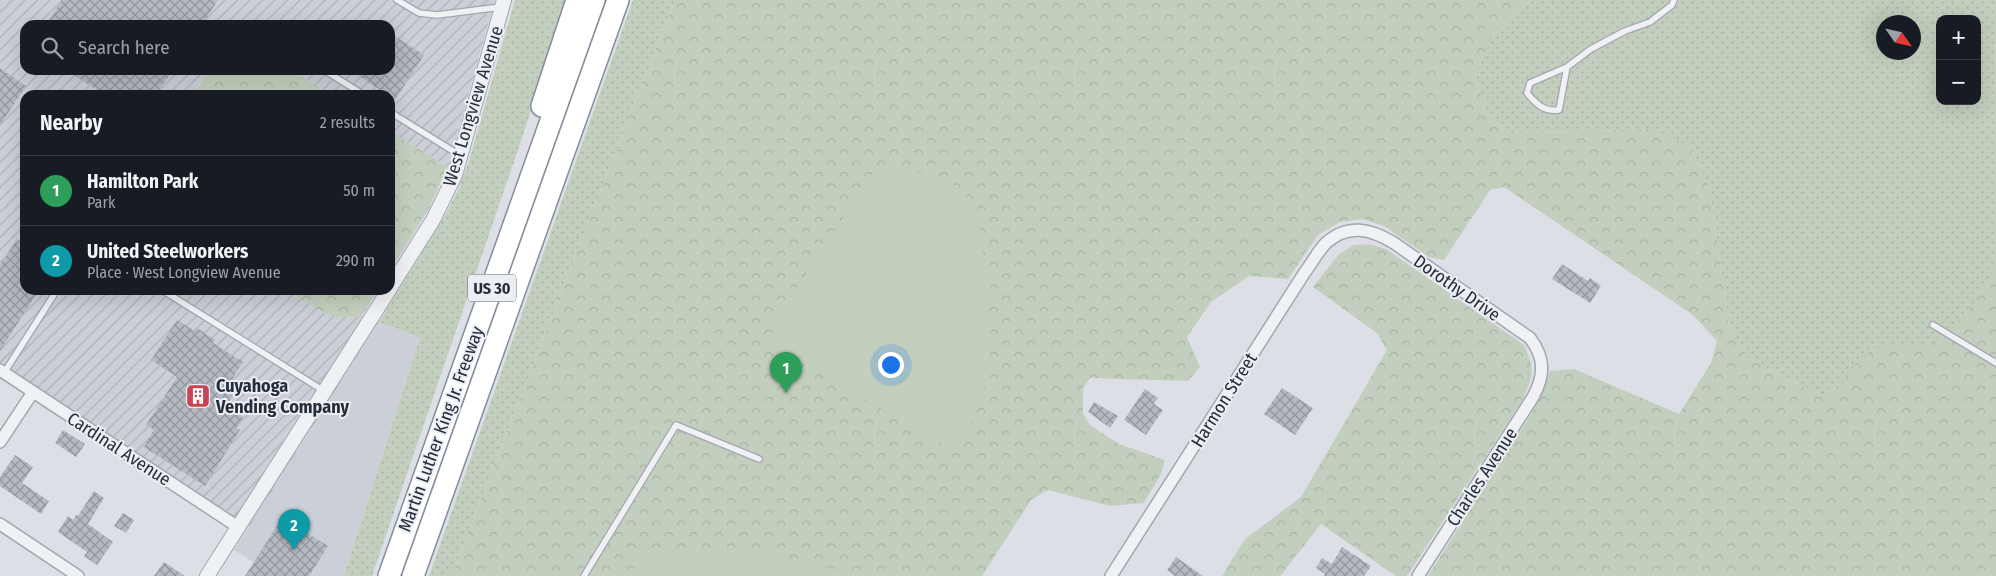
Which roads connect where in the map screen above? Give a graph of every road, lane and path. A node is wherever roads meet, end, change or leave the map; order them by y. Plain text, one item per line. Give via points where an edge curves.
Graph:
1 (397, 0) edge
2 (578, 0) edge
3 (594, 0) edge
4 (618, 0) edge
5 (1674, 0) edge
6 (503, 3) edge
7 (1568, 67) junction
8 (332, 75) edge
9 (356, 90) edge
10 (395, 115) edge
11 (461, 156) junction
12 (1345, 231) joint
13 (395, 280) edge
14 (54, 295) edge
15 (170, 295) edge
16 (385, 295) edge
17 (1933, 325) dead end
18 (1996, 363) edge
19 (2, 371) edge
20 (1541, 375) joint
21 (324, 391) junction
22 (33, 392) junction
23 (442, 428) junction
24 (0, 442) edge
25 (759, 458) dead end
26 (0, 524) edge
27 (238, 527) junction
28 (71, 574) edge
29 (207, 576) edge
30 (389, 576) edge
31 (413, 576) edge
32 (584, 576) edge
33 (1111, 576) edge
34 (1418, 576) edge

1 - 6 lane via 419,13 437,15
2 - 23 highway via 484,276
3 - 23 highway, Martin Luther King Jr. Freeway / US 30
4 - 31 highway, Martin Luther King Jr. Freeway / US 30
5 - 7 lane via 1650,22 1591,49
6 - 11 street, West Longview Avenue
7 - 7 lane via 1559,110 1550,111 1536,104 1527,93 1530,83
8 - 9 lane
10 - 11 lane
11 - 13 street, West Longview Avenue via 437,213
12 - 20 street, Dorothy Drive via 1378,234 1530,338 1541,354
12 - 33 street, Harmon Street via 1325,244 1305,272
14 - 19 lane
15 - 21 lane
16 - 21 street, West Longview Avenue
17 - 18 lane
19 - 22 street, Cardinal Avenue
20 - 34 street, Charles Avenue via 1539,386 1521,417
21 - 27 street, West Longview Avenue
22 - 24 street
22 - 27 street, Cardinal Avenue
23 - 30 highway, Martin Luther King Jr. Freeway / US 30
25 - 32 lane via 676,425
26 - 28 street
27 - 29 street, West Longview Avenue

